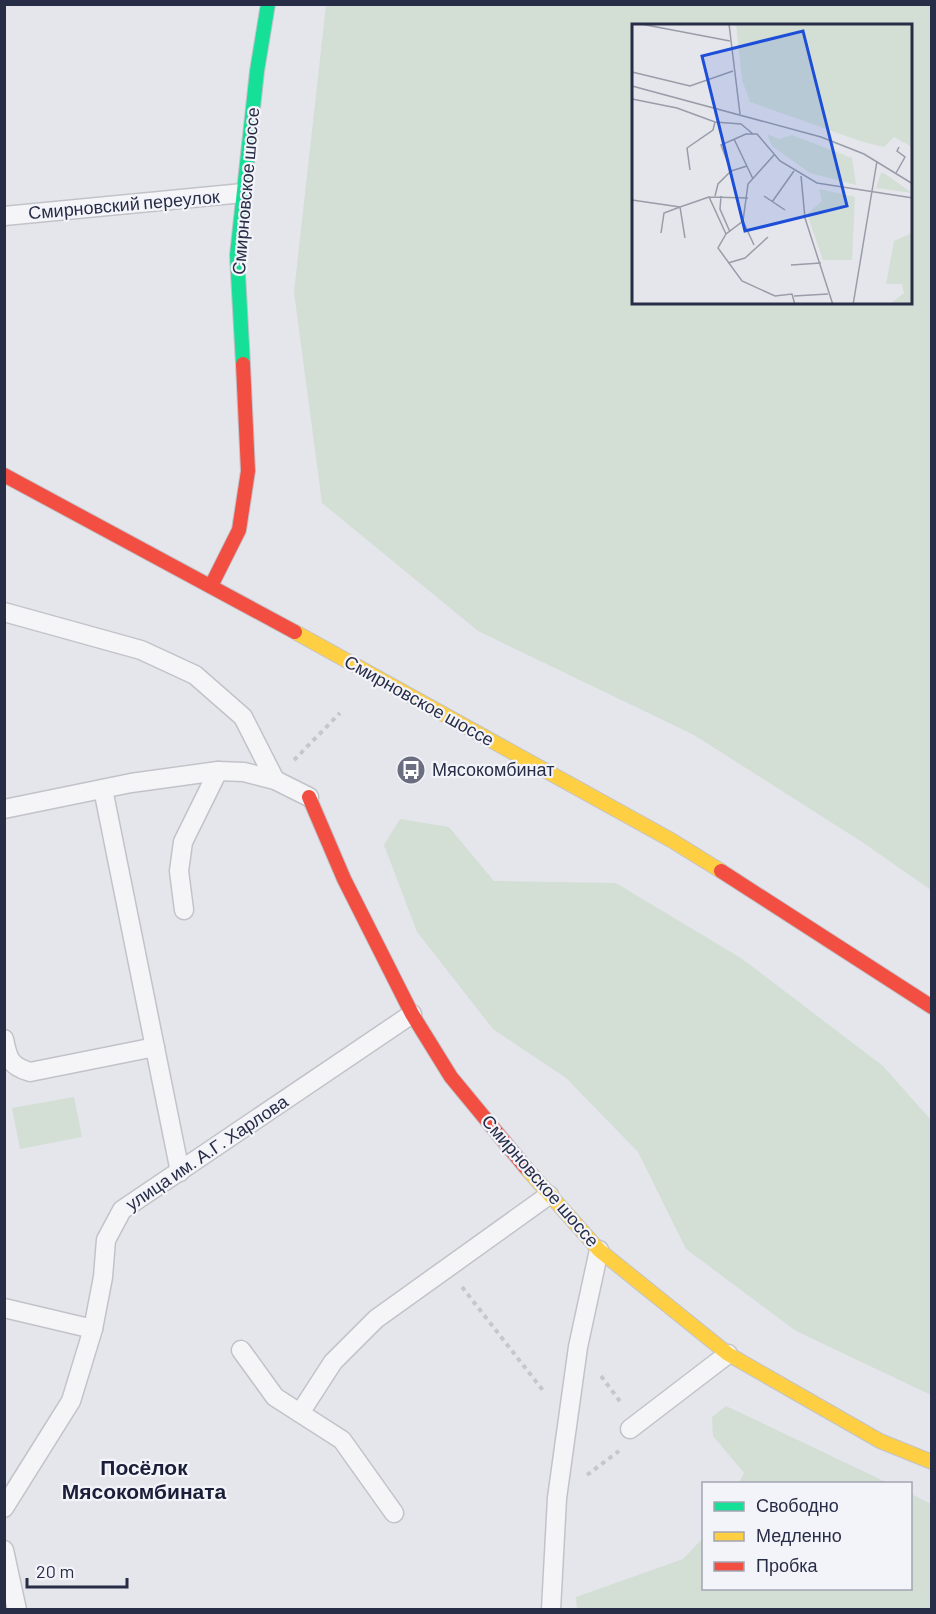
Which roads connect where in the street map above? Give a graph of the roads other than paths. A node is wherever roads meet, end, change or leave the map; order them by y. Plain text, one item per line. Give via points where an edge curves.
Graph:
1 (268, 4) edge
2 (243, 193) junction
3 (4, 216) edge
4 (4, 475) edge
5 (211, 586) junction
6 (4, 612) edge
7 (218, 771) junction
8 (275, 780) junction
9 (103, 789) junction
10 (309, 797) joint
11 (4, 808) edge
12 (184, 910) dead end
13 (932, 1007) edge
14 (412, 1014) junction
15 (155, 1047) junction
16 (6, 1051) edge
17 (180, 1172) junction
18 (549, 1195) junction
19 (599, 1250) junction
20 (4, 1308) edge
21 (93, 1329) junction
22 (241, 1350) dead end
23 (728, 1354) junction
24 (300, 1413) junction
25 (634, 1426) road end
26 (932, 1462) edge
27 (4, 1508) edge
28 (394, 1513) dead end
29 (4, 1550) edge
30 (16, 1610) edge
31 (551, 1610) edge

1 - 2 street, Смирновское шоссе
2 - 3 lane, Смирновский переулок
2 - 5 street, Смирновское шоссе via 237,255 248,471 239,530
4 - 5 street, Смирновское шоссе
5 - 13 street, Смирновское шоссе via 671,840
6 - 8 lane via 141,650 195,675 243,717
7 - 8 lane via 244,772
7 - 9 lane
7 - 12 lane via 183,842 179,871
8 - 10 lane
9 - 11 lane
9 - 15 lane
10 - 14 street, Смирновское шоссе via 344,879
14 - 17 lane, улица им. А.Г. Харлова
14 - 18 street, Смирновское шоссе via 451,1077
15 - 16 lane via 30,1072 17,1068
15 - 17 lane
17 - 21 lane, улица им. А.Г. Харлова via 122,1210 106,1240
18 - 19 street, Смирновское шоссе
18 - 24 lane via 376,1319 333,1362
19 - 23 street, Смирновское шоссе
19 - 31 lane via 579,1347 557,1498
20 - 21 lane
21 - 27 lane, улица им. А.Г. Харлова via 71,1401
22 - 24 lane via 276,1397
23 - 25 lane
23 - 26 street, Смирновское шоссе via 880,1442
24 - 28 lane via 342,1440
29 - 30 lane

